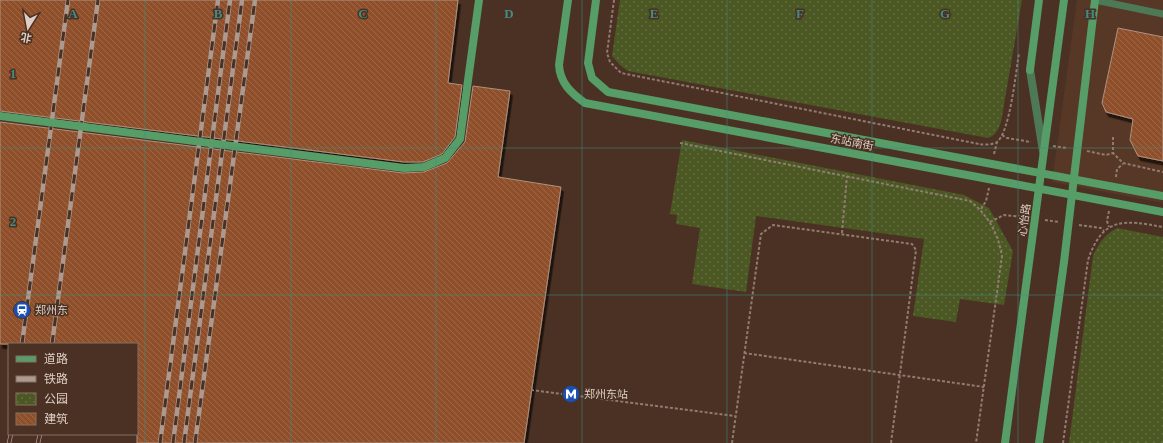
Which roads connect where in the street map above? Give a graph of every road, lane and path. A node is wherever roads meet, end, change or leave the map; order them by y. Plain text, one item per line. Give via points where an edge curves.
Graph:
1 (479, 0) edge
2 (568, 0) edge
3 (596, 0) edge
4 (614, 0) edge
5 (1039, 0) edge
6 (1064, 0) edge
7 (1095, 0) edge
8 (1163, 14) edge
9 (1019, 53) dead end
10 (0, 116) edge
11 (1002, 135) junction
12 (1113, 137) dead end
13 (680, 143) dead end
14 (1044, 144) junction
15 (1078, 150) junction
16 (1113, 153) junction
17 (1163, 172) edge
18 (1041, 173) junction
19 (847, 176) junction
20 (1074, 179) junction
21 (1039, 189) junction
22 (1072, 195) junction
23 (1163, 196) edge
24 (1163, 212) edge
25 (1035, 219) junction
26 (990, 222) junction
27 (1069, 224) junction
28 (1163, 227) edge
29 (1104, 231) junction
30 (842, 233) junction
31 (744, 353) junction
32 (900, 375) junction
33 (984, 387) junction
34 (531, 390) dead end
35 (735, 416) junction
36 (732, 443) edge
37 (891, 443) edge
38 (976, 443) edge
39 (1005, 443) edge
40 (1039, 443) edge
41 (1063, 443) edge

1 - 10 street, bridge via 460,139 445,158 424,166 404,168
2 - 21 street, 东站南街 via 560,73 565,85 585,103
3 - 18 street, 东站南街 via 588,62 592,78 608,92
4 - 11 path via 607,53 610,62 621,73 978,144 988,145 996,142
5 - 14 street via 1030,70
6 - 14 street, 心怡路
7 - 8 lane
7 - 15 street
9 - 11 path via 1006,126
11 - 14 path
12 - 16 path
13 - 19 path
14 - 15 path
14 - 18 street, 心怡路
15 - 16 path via 1106,155
15 - 20 street
16 - 17 path via 1123,164
18 - 20 street, 东站南街
18 - 21 street, 心怡路
19 - 26 path via 970,201 981,209
19 - 30 path
20 - 22 street
20 - 23 street, 东站南街
21 - 22 street, 东站南街
21 - 25 street, 心怡路
22 - 24 street, 东站南街
22 - 27 street
25 - 26 path via 1004,215
25 - 27 path
25 - 39 street, 心怡路
26 - 33 path via 999,240 1002,256
27 - 29 path via 1101,228
27 - 40 street
28 - 29 path via 1123,222
29 - 41 path via 1088,260
30 - 31 path via 774,225 761,234
30 - 32 path via 912,244 916,250
31 - 32 path
31 - 35 path
32 - 33 path
32 - 37 path
33 - 38 path
34 - 35 path
35 - 36 path

